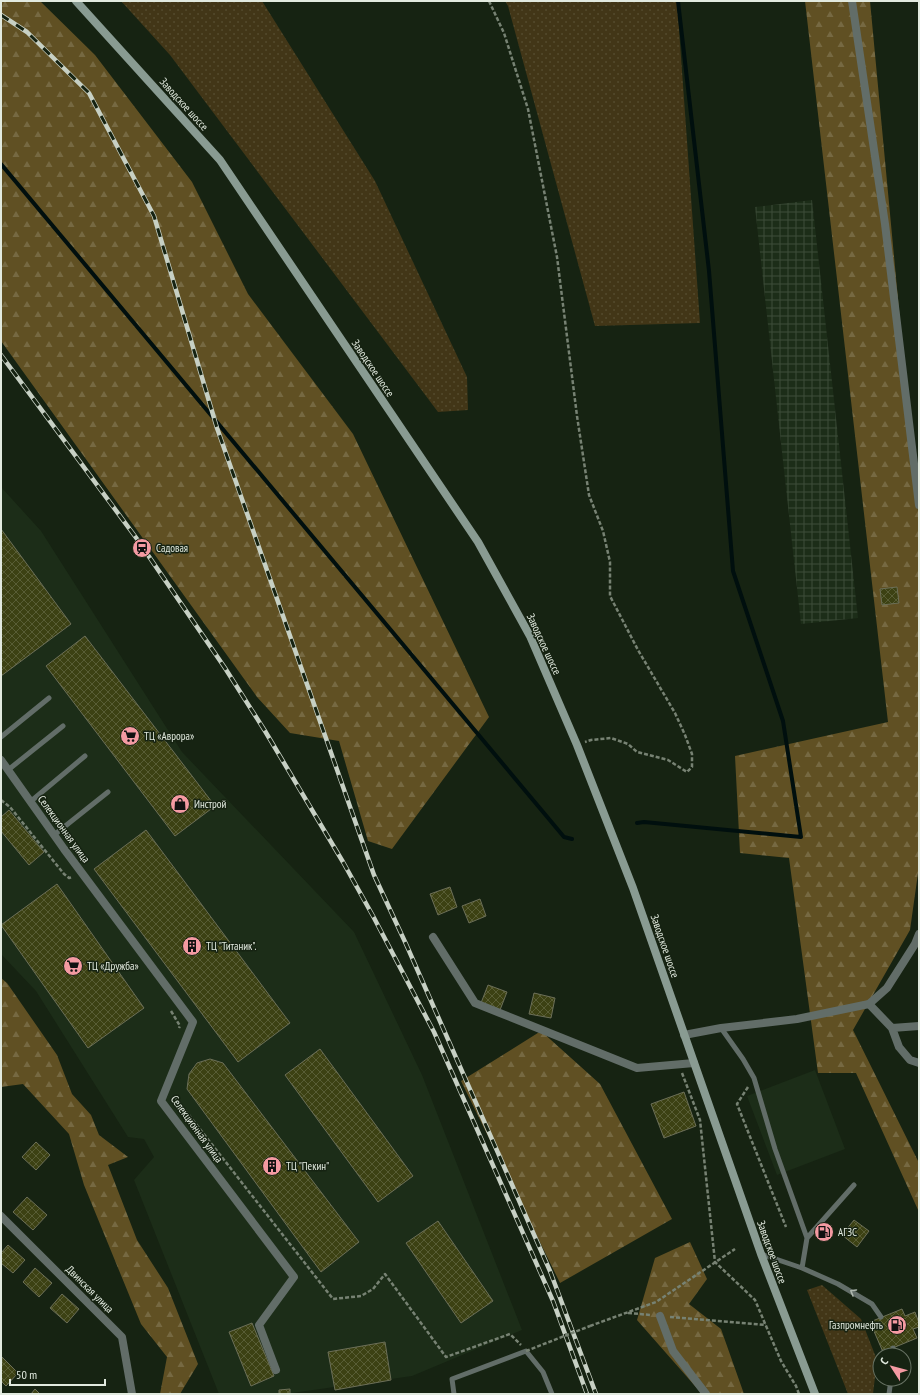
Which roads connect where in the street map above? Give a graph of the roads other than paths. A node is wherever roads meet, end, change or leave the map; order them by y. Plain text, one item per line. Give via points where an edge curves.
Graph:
1 (72, 1) edge
2 (76, 1) edge
3 (852, 1) edge
4 (83, 9) junction
5 (919, 505) edge
6 (49, 698) dead end
7 (63, 726) dead end
8 (1, 737) edge
9 (85, 756) dead end
10 (1, 760) edge
11 (8, 770) junction
12 (108, 792) dead end
13 (30, 802) junction
14 (54, 835) junction
15 (919, 934) edge
16 (433, 937) dead end
17 (869, 1004) junction
18 (919, 1026) edge
19 (721, 1028) junction
20 (892, 1028) junction
21 (684, 1035) junction
22 (694, 1063) junction
23 (919, 1063) edge
24 (854, 1185) dead end
25 (1, 1216) edge
26 (807, 1238) junction
27 (761, 1254) junction
28 (802, 1268) junction
29 (660, 1316) road end
30 (881, 1317) dead end
31 (276, 1370) dead end
32 (132, 1394) edge
33 (454, 1394) edge
34 (552, 1394) edge
35 (706, 1394) edge
36 (815, 1394) edge

1 - 4 main road
2 - 4 main road, Заводское шоссе
3 - 5 street via 885,224
4 - 21 main road, Заводское шоссе via 220,160 473,536 530,636 577,745 633,888
6 - 8 lane
7 - 11 lane
9 - 13 lane
10 - 11 street, Селекционная улица
11 - 13 street, Селекционная улица
12 - 14 lane
13 - 14 street, Селекционная улица
14 - 31 street, Селекционная улица via 193,1022 161,1102 294,1277 259,1325
15 - 17 street via 887,988
16 - 22 street via 475,1004 637,1068
17 - 19 street via 797,1019
17 - 20 street
18 - 20 street
19 - 21 street
19 - 26 lane via 754,1078 775,1149
20 - 23 street via 899,1047 910,1060
21 - 22 main road, Заводское шоссе
22 - 27 main road, Заводское шоссе
24 - 26 lane
25 - 32 street, Двинская улица via 122,1337
26 - 28 lane
27 - 28 lane
27 - 36 main road, Заводское шоссе
30 -> 28 lane via 872,1304 838,1284
29 - 35 street via 673,1351
33 - 34 lane via 452,1379 526,1350 543,1372

